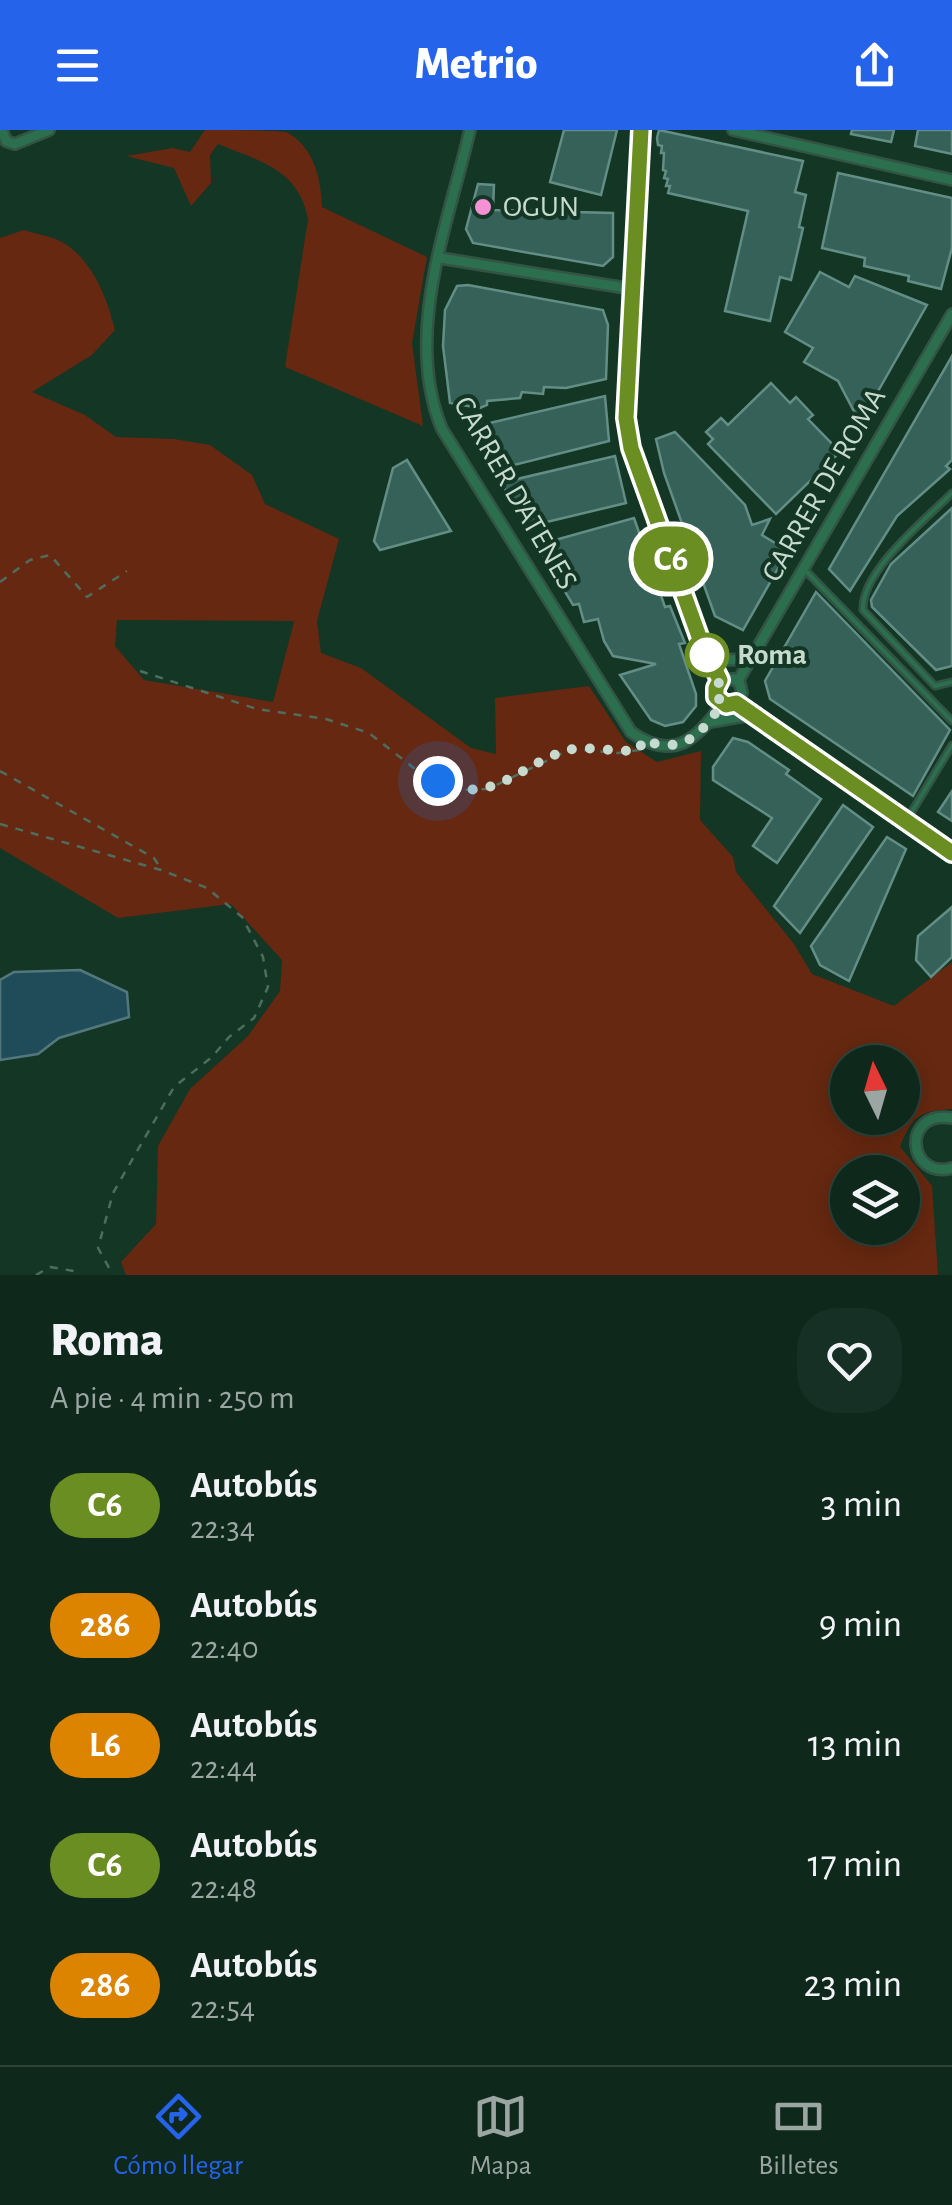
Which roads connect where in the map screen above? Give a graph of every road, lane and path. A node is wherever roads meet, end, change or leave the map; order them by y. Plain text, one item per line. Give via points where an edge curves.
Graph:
1 (2, 130) edge
2 (49, 130) edge
3 (470, 130) edge
4 (733, 130) edge
5 (643, 132) edge
6 (952, 180) edge
7 (440, 258) junction
8 (632, 289) junction
9 (952, 314) edge
10 (952, 493) edge
11 (804, 569) junction
12 (127, 571) dead end
13 (0, 582) edge
14 (706, 655) junction
15 (752, 658) junction
16 (140, 671) dead end
17 (720, 680) junction
18 (738, 681) junction
19 (952, 682) edge
20 (736, 703) junction
21 (722, 704) junction
22 (752, 715) junction
23 (952, 721) edge
24 (710, 722) junction
25 (643, 740) junction
26 (952, 745) edge
27 (0, 771) edge
28 (906, 820) junction
29 (0, 824) edge
30 (952, 852) edge
31 (162, 870) junction
32 (952, 1118) edge
33 (952, 1168) edge
34 (36, 1275) edge
35 (76, 1275) edge
36 (113, 1275) edge

1 - 2 street via 14,144
3 - 7 street, CARRER D'ATENES
4 - 6 street
5 - 8 street
7 - 8 street
7 - 25 street, CARRER D'ATENES via 426,364 442,429 631,732
8 - 14 street via 626,418 631,448
9 - 11 street, CARRER DE ROMA
10 - 19 lane via 888,556 862,599 863,610 935,686
11 - 15 street, CARRER DE ROMA
11 - 23 lane
12 - 13 path via 87,597 50,555 30,560
14 - 15 street
14 - 17 street
15 - 18 street, CARRER DE ROMA
16 - 25 path via 368,733 419,772 457,790 488,789 571,748 618,753 639,750
17 - 18 street
17 - 21 street via 715,692
18 - 20 street via 742,693
20 - 21 street
20 - 22 street
21 - 24 street
22 - 24 street
22 - 28 street
24 - 25 street via 685,743 663,748
26 - 28 lane
27 - 31 path via 154,858
28 - 30 street
29 - 31 path
31 - 36 path via 206,888 242,917 264,958 268,987 254,1018 174,1086 112,1192 98,1248
32 - 33 street via 926,1121 915,1144 926,1165
34 - 35 path via 50,1267

